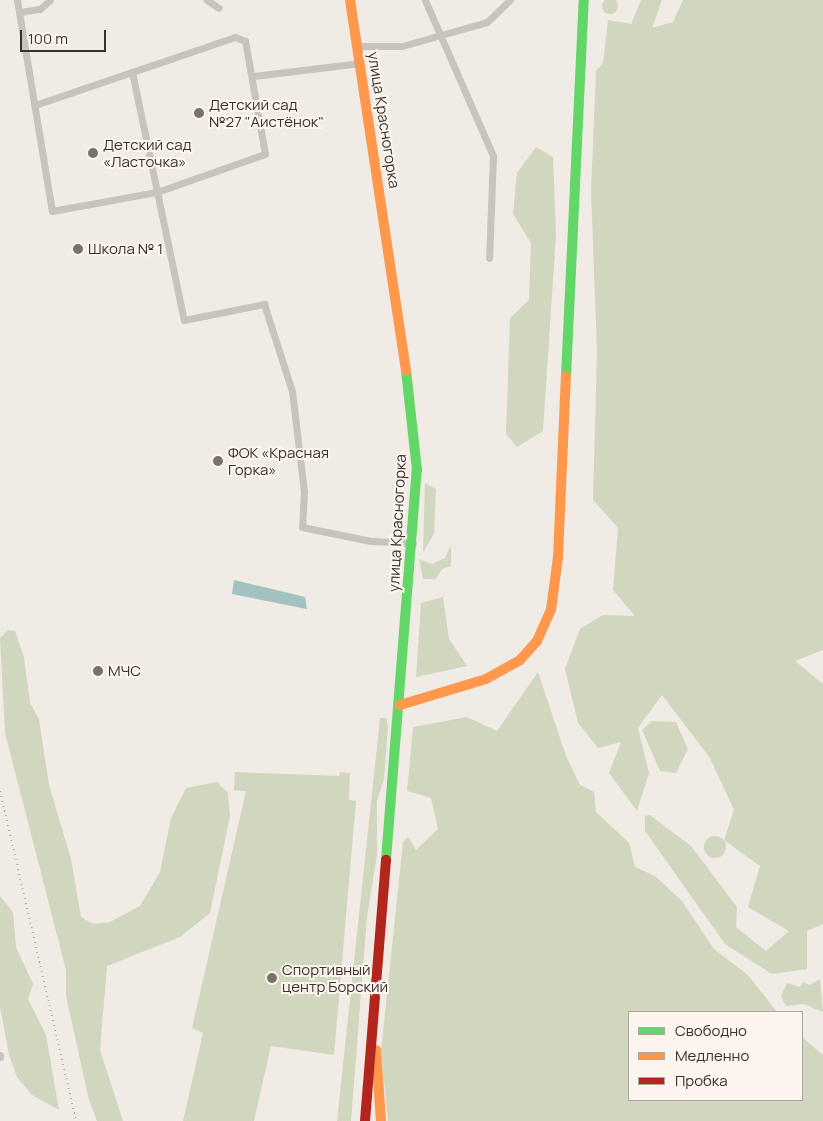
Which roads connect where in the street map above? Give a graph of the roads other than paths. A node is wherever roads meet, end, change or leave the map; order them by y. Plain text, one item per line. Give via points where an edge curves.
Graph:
1 (17, 0) edge
2 (50, 0) edge
3 (207, 0) edge
4 (350, 0) edge
5 (424, 0) edge
6 (510, 0) edge
7 (584, 0) edge
8 (219, 8) dead end
9 (20, 12) junction
10 (439, 35) junction
11 (358, 46) junction
12 (360, 63) junction
13 (132, 72) junction
14 (254, 76) junction
15 (35, 105) junction
16 (157, 192) junction
17 (489, 258) dead end
18 (413, 543) junction
19 (400, 705) junction
20 (377, 992) junction
21 (365, 1121) edge
22 (380, 1121) edge

1 - 9 street
2 - 9 street via 40,9
3 - 8 street
4 - 11 main road, улица Красногорка
5 - 10 street
6 - 10 street via 487,22
7 - 19 main road via 558,557 551,610 537,642 520,660 486,679
9 - 15 street
10 - 11 street via 402,46
10 - 17 street via 493,156
11 - 12 main road, улица Красногорка
12 - 14 street
12 - 18 main road, улица Красногорка via 413,420 417,470
13 - 14 street via 235,37 249,46
13 - 15 street
13 - 16 street
14 - 16 street via 266,148 262,158
15 - 16 street via 52,211
16 - 18 street via 184,320 264,304 292,391 304,491 302,527 365,540
18 - 19 main road, улица Красногорка
19 - 20 main road, улица Красногорка
20 - 21 main road
20 - 22 main road

